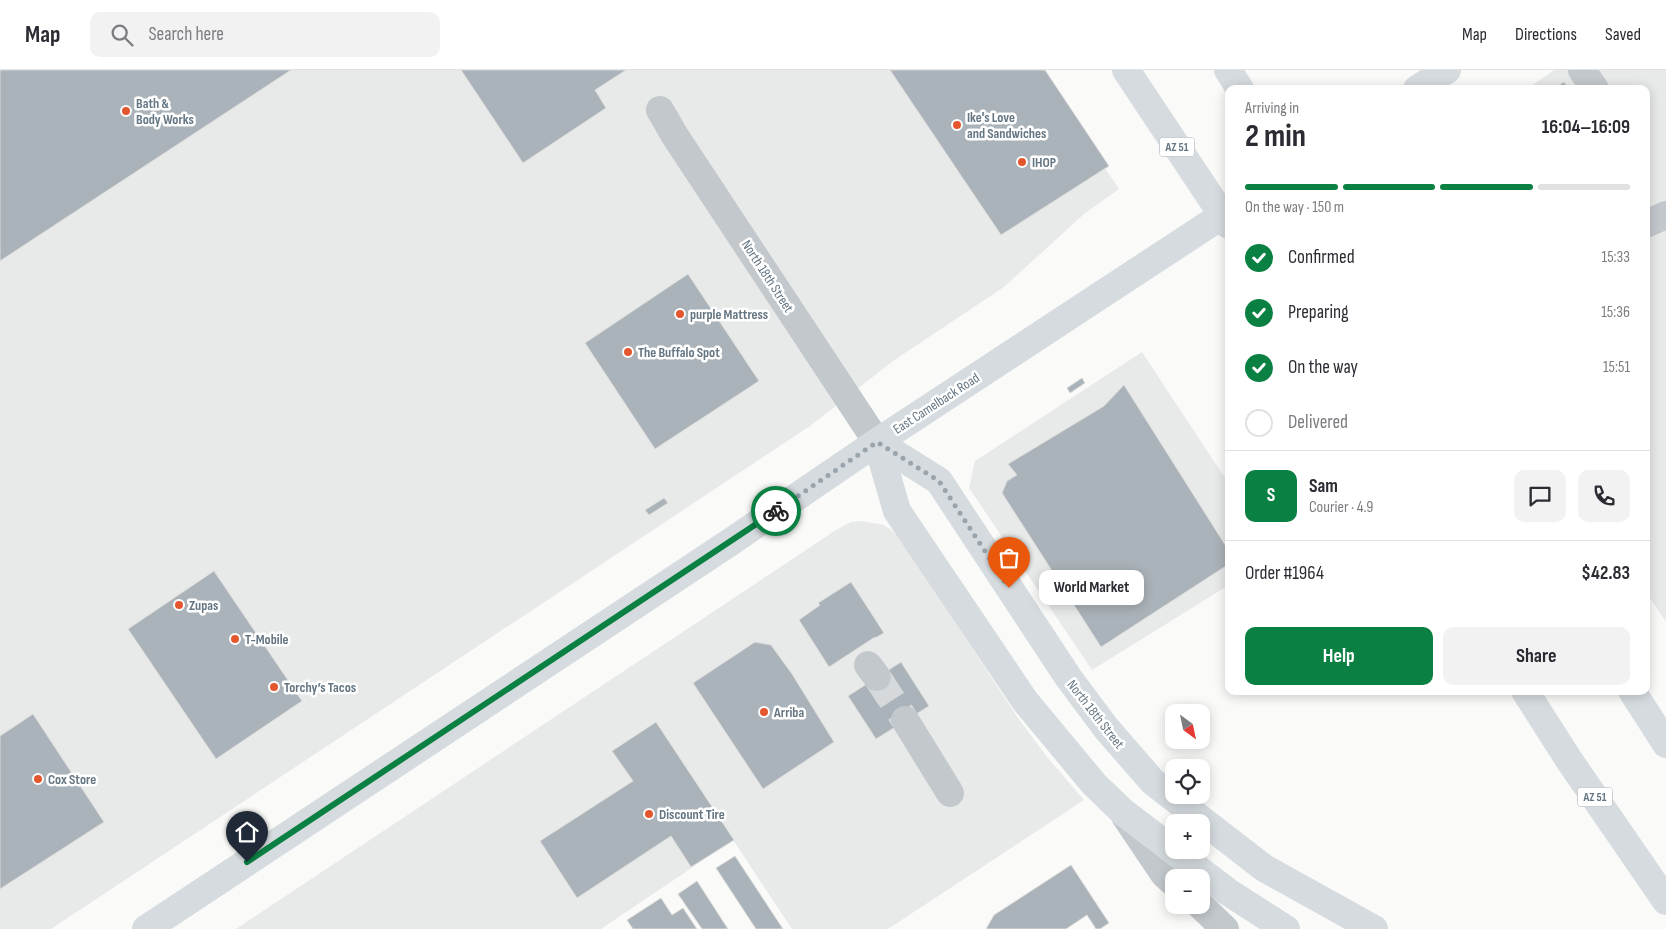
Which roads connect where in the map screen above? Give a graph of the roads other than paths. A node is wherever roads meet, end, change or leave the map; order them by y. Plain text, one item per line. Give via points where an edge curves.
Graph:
1 (1126, 70) edge
2 (1228, 70) edge
3 (1582, 70) edge
4 (1237, 85) edge
5 (1592, 85) edge
6 (660, 110) dead end
7 (1225, 215) edge
8 (1666, 215) edge
9 (1225, 218) edge
10 (1650, 222) edge
11 (877, 442) junction
12 (1528, 695) edge
13 (1635, 695) edge
14 (905, 720) tunnel mouth
15 (1666, 744) edge
16 (950, 793) dead end
17 (1123, 812) junction
18 (1165, 875) edge
19 (1666, 901) edge
20 (1209, 914) edge
21 (146, 929) edge
22 (1225, 929) edge
23 (1286, 929) edge
24 (1374, 929) edge

1 - 9 main road, AZ 51
2 - 4 main road
3 - 5 street
6 - 11 street, North 18th Street
7 - 11 main road, East Camelback Road
8 - 10 street
11 - 17 main road, North 18th Street via 897,511 1025,701 1094,784
11 - 21 main road, East Camelback Road
11 - 24 main road, North 18th Street via 939,481 1068,677 1106,728 1153,782 1264,868
12 - 19 main road, AZ 51
13 - 15 main road
14 - 16 street
17 - 18 street, North 18th Street
17 - 23 main road, North 18th Street via 1228,892
20 - 22 street

